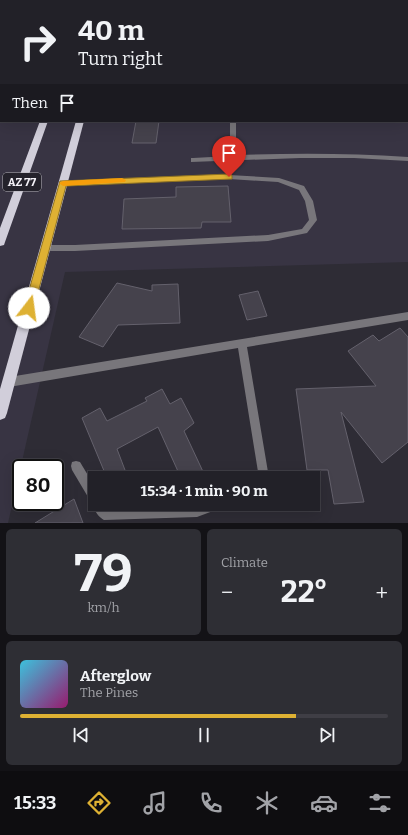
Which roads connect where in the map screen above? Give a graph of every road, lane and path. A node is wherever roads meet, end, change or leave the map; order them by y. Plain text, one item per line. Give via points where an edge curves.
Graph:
1 (44, 122) edge
2 (80, 122) edge
3 (233, 122) edge
4 (233, 158) junction
5 (408, 159) edge
6 (193, 160) dead end
7 (63, 183) junction
8 (0, 242) edge
9 (45, 248) junction
10 (408, 316) edge
11 (242, 343) junction
12 (9, 382) junction
13 (0, 413) edge
14 (76, 466) dead end
15 (263, 471) edge
16 (88, 486) edge
17 (102, 511) edge
18 (197, 511) edge

1 - 8 highway, AZ 77
2 - 7 highway
3 - 4 lane
4 - 5 lane via 358,155
4 - 6 lane
7 - 9 highway
7 - 9 lane via 229,177 278,180 302,188 309,201 313,220 304,231 268,238
9 - 12 highway
10 - 11 lane
11 - 12 lane
11 - 15 lane
12 - 13 highway
14 - 16 lane
17 - 18 lane via 104,514

